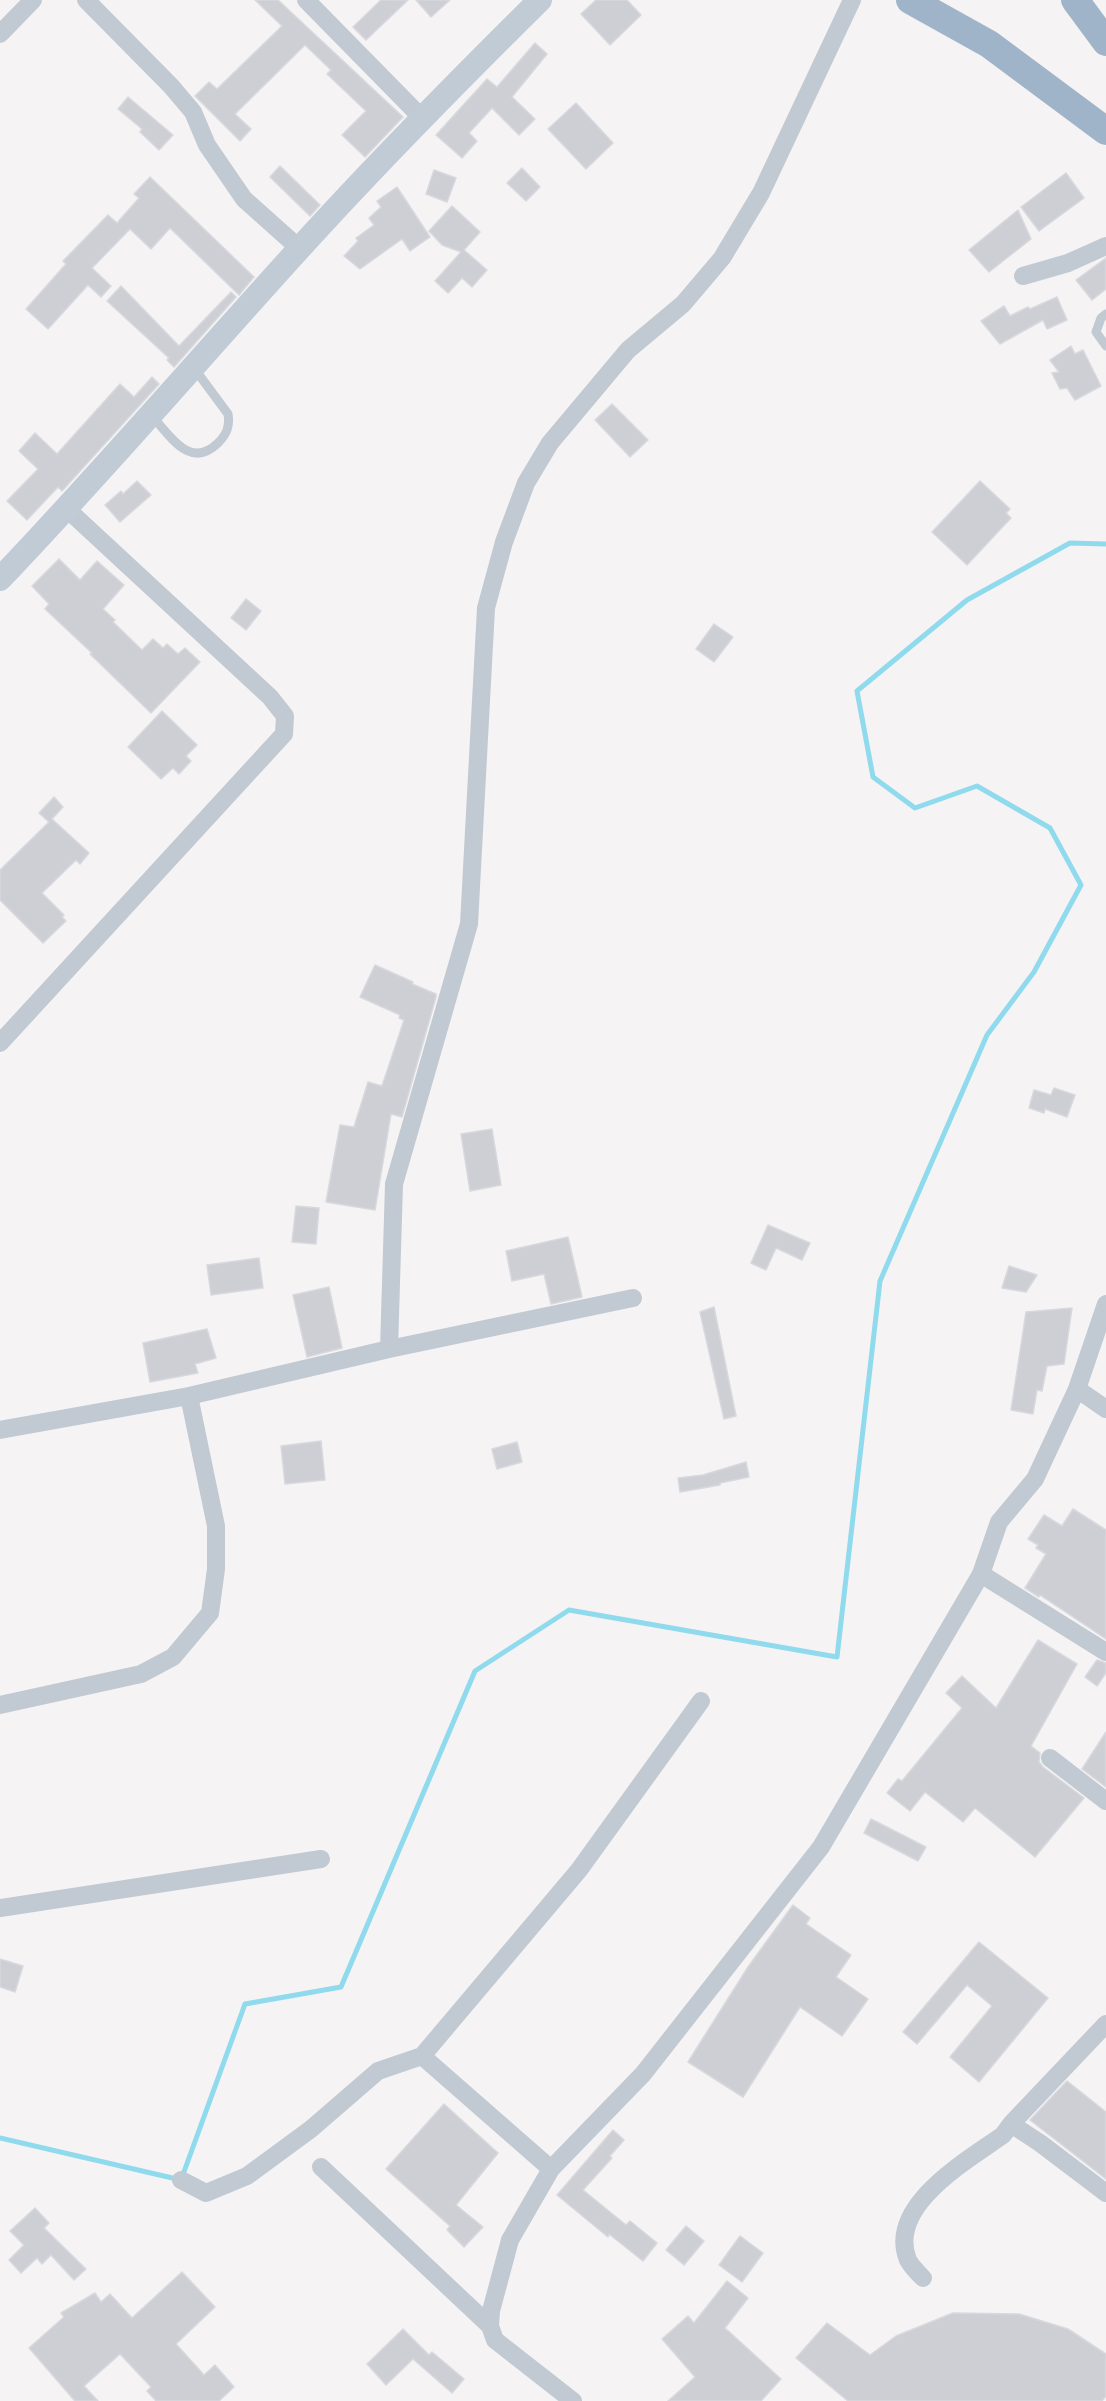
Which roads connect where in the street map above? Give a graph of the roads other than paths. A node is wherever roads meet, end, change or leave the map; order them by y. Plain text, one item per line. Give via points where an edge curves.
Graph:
1 (33, 0) edge
2 (86, 0) edge
3 (306, 0) edge
4 (540, 0) edge
5 (852, 0) edge
6 (910, 0) edge
7 (1075, 0) edge
8 (0, 34) edge
9 (1106, 42) edge
10 (422, 118) junction
11 (1106, 131) edge
12 (1106, 246) edge
13 (300, 249) junction
14 (1023, 276) dead end
15 (1106, 314) edge
16 (1106, 346) edge
17 (194, 368) junction
18 (151, 415) junction
19 (67, 509) junction
20 (0, 579) edge
21 (0, 1043) edge
22 (633, 1298) dead end
23 (1106, 1304) edge
24 (389, 1349) junction
25 (1077, 1389) junction
26 (189, 1396) junction
27 (1106, 1409) edge
28 (0, 1430) edge
29 (981, 1574) junction
30 (1106, 1652) edge
31 (701, 1701) dead end
32 (0, 1705) edge
33 (1050, 1758) dead end
34 (1106, 1801) edge
35 (321, 1859) dead end
36 (0, 1908) edge
37 (1106, 2024) edge
38 (422, 2056) junction
39 (1011, 2124) junction
40 (321, 2167) dead end
41 (551, 2169) junction
42 (181, 2180) dead end
43 (1106, 2193) edge
44 (923, 2278) dead end
45 (490, 2326) junction
46 (573, 2401) edge

1 - 8 street
2 - 13 street via 193,112 207,145 244,199
3 - 10 street
4 - 10 main road
5 - 24 street via 761,193 722,258 683,304 628,350 550,443 526,483 504,542 486,608 469,924 394,1184
6 - 11 highway via 989,44
7 - 9 highway
10 - 13 main road
12 - 14 street via 1068,263
13 - 17 main road
15 - 16 lane via 1096,332
17 - 18 main road
17 - 18 lane via 228,414 226,434 208,451 191,453
18 - 19 main road
19 - 20 main road
19 - 21 street via 270,697 285,716 284,734
22 - 24 street
23 - 25 street
24 - 26 street
25 - 27 street
25 - 29 street via 1035,1479 999,1522
26 - 28 street
26 - 32 street via 216,1526 210,1613 173,1657 141,1674
29 - 30 street
29 - 41 street via 821,1847 643,2074
31 - 38 street via 579,1870
33 - 34 street
35 - 36 street
37 - 39 street
38 - 41 street
38 - 42 street via 378,2071 311,2129 247,2176 206,2193
39 - 43 street
39 - 44 street via 1003,2135 935,2185 909,2219 905,2242 908,2261
40 - 45 street
41 - 45 street via 510,2240 498,2278
45 - 46 street via 495,2340 511,2355

